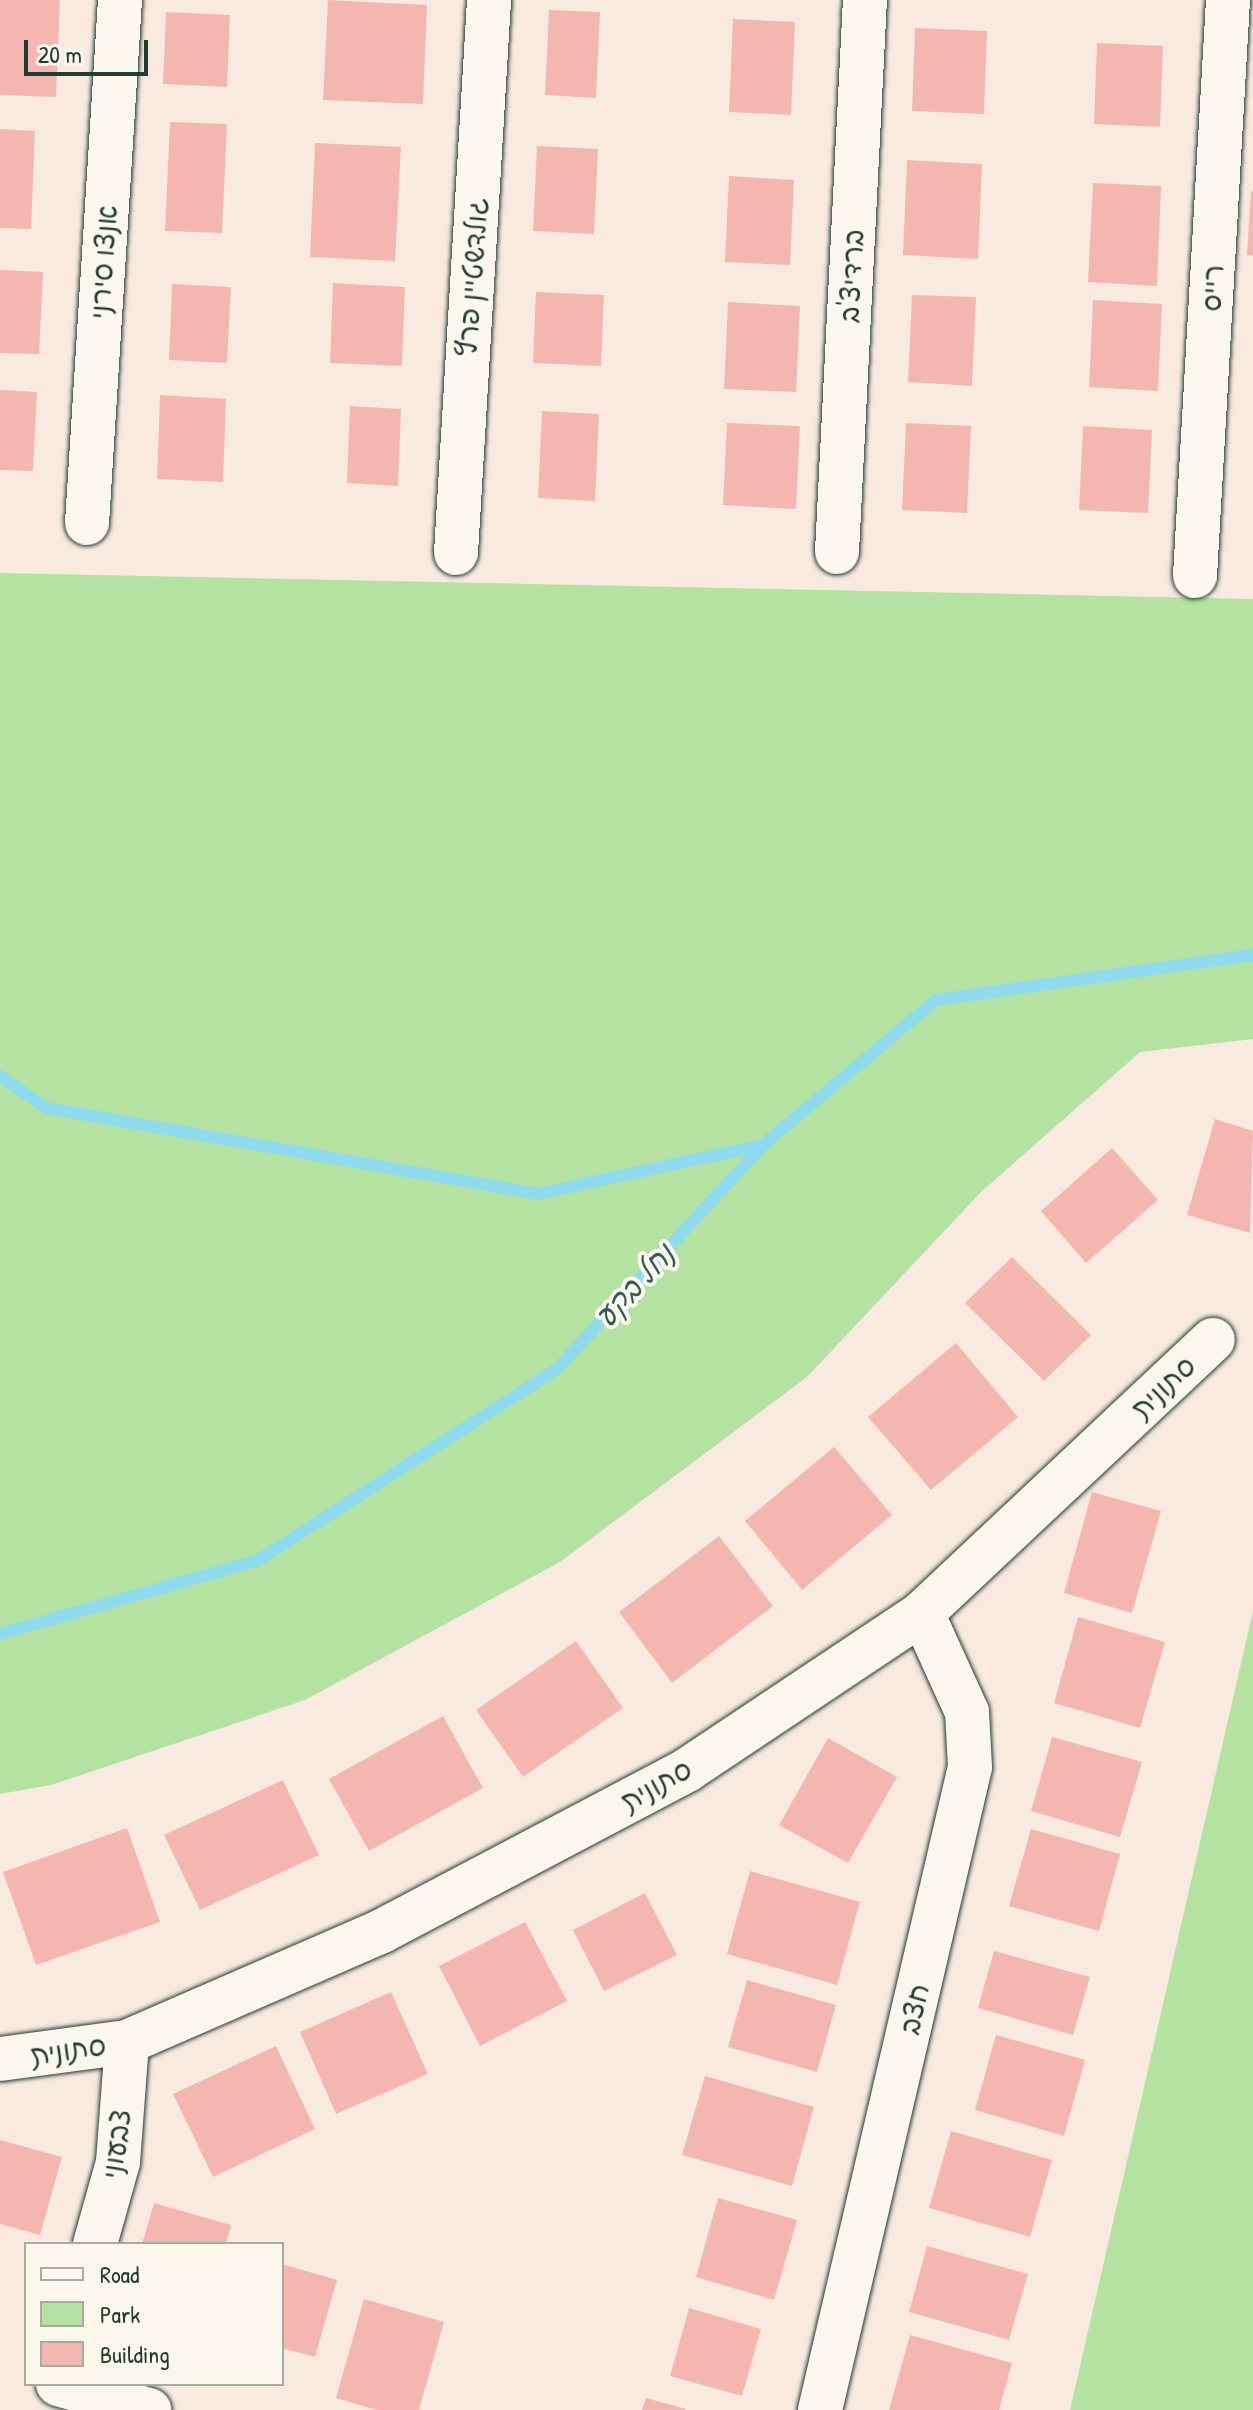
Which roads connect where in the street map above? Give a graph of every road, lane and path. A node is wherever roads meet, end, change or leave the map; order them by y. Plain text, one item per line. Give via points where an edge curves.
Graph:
1 (120, 0) edge
2 (489, 0) edge
3 (865, 0) edge
4 (1228, 0) edge
5 (87, 523) dead end
6 (837, 552) dead end
7 (456, 553) dead end
8 (1195, 576) dead end
9 (1213, 1340) dead end
10 (922, 1613) junction
11 (127, 2042) junction
12 (0, 2059) edge
13 (96, 2242) edge
14 (55, 2386) edge
15 (63, 2386) edge
16 (47, 2410) edge
17 (149, 2410) edge
18 (820, 2410) edge

1 - 5 street, אנצו סירני
2 - 7 street, גולדשטיין פרץ
3 - 6 street, ברדיצ'ב
4 - 8 street, רייס
9 - 10 street, סתונית
10 - 11 street, סתונית via 687,1770 382,1931
10 - 18 street, חצב via 967,1712 970,1767
11 - 12 street, סתונית
11 - 13 street, צבעוני via 118,2162
14 - 16 street
15 - 17 street

